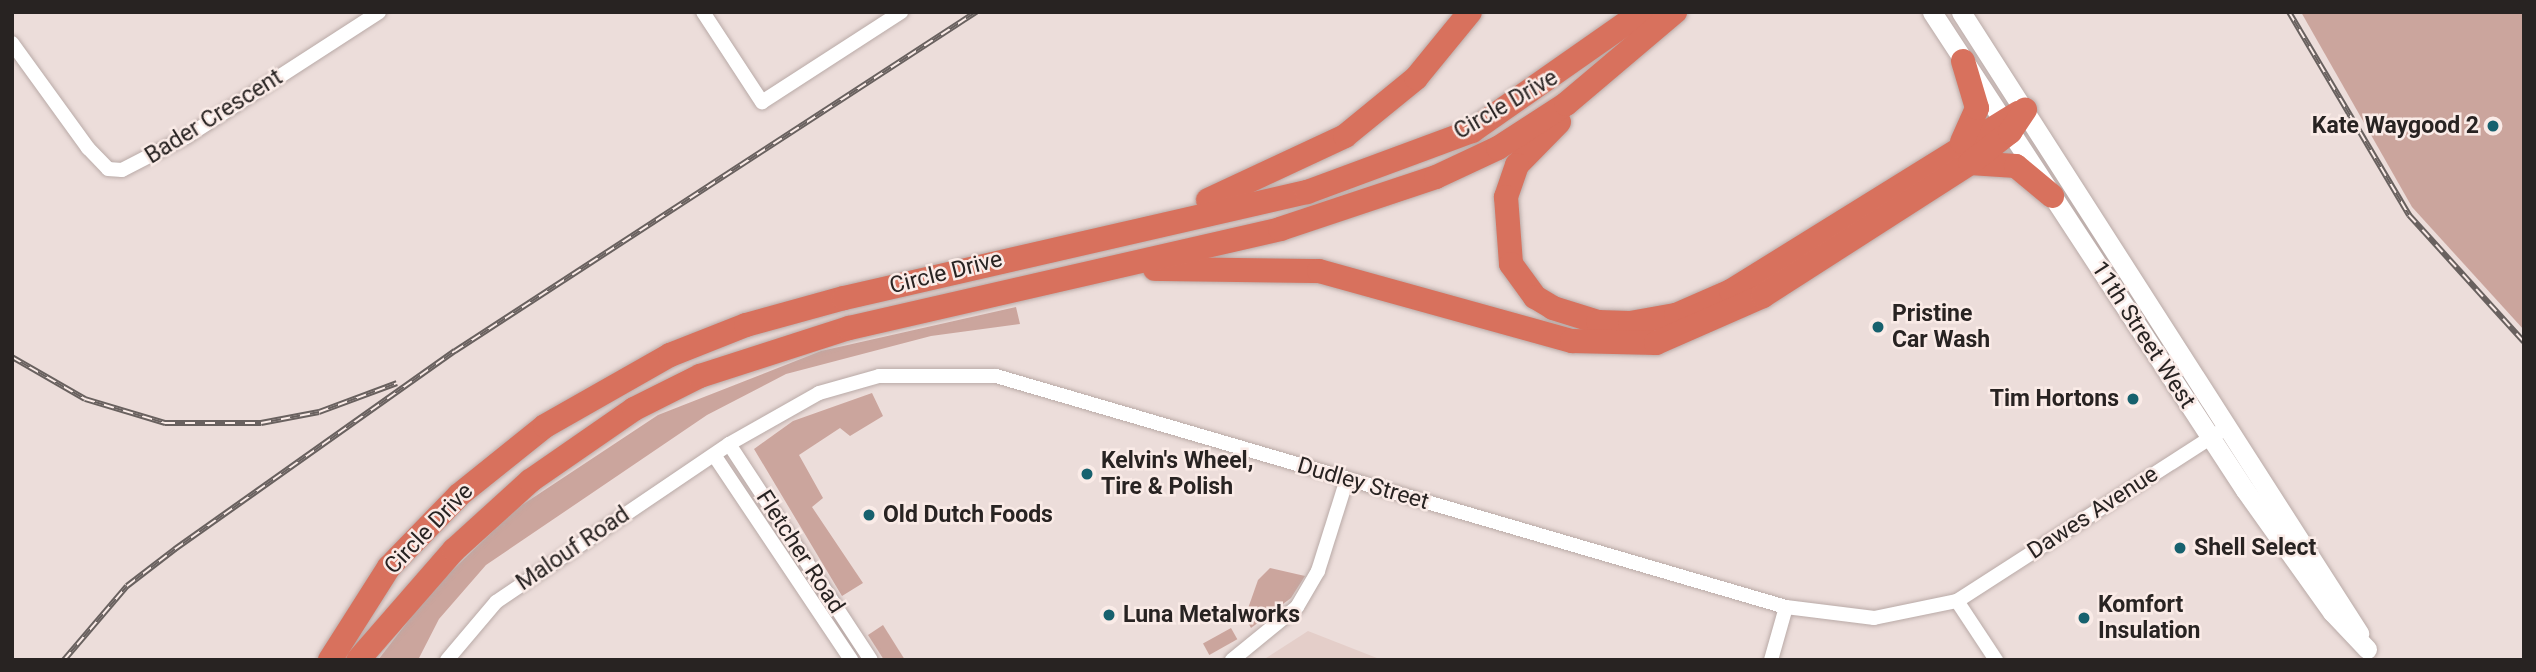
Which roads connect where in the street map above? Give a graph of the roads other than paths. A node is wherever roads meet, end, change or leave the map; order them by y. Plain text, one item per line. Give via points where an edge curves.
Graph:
1 (379, 12) edge
2 (703, 12) edge
3 (901, 12) edge
4 (1470, 12) edge
5 (1642, 12) edge
6 (1675, 12) edge
7 (1932, 12) edge
8 (1961, 12) edge
9 (12, 43) edge
10 (1629, 53) junction
11 (1963, 61) junction
12 (2025, 110) junction
13 (2006, 126) junction
14 (1966, 153) junction
15 (2052, 196) junction
16 (1158, 222) junction
17 (1088, 272) junction
18 (2229, 426) junction
19 (2211, 438) junction
20 (729, 444) junction
21 (714, 455) junction
22 (1347, 479) junction
23 (389, 567) junction
24 (1957, 601) junction
25 (1786, 607) junction
26 (2371, 654) edge
27 (316, 660) edge
28 (330, 660) edge
29 (358, 660) edge
30 (447, 660) edge
31 (851, 660) edge
32 (872, 660) edge
33 (1233, 660) edge
34 (1771, 660) edge
35 (1996, 660) edge

1 - 9 street, Bader Crescent via 186,137 121,170 108,169 88,148
2 - 3 street via 762,102
4 - 16 highway via 1416,78 1345,136 1291,166
5 - 16 highway, Circle Drive via 1472,131 1307,191
6 - 10 highway, Circle Drive
7 - 11 main road, 11th Street West
8 - 12 main road, 11th Street West
10 - 14 highway via 1517,165 1506,197 1505,244 1523,282 1553,308 1584,319 1652,320 1700,306
10 - 17 highway, Circle Drive via 1499,148 1436,177 1280,229
11 - 13 main road, 11th Street West
11 - 14 highway via 1977,108
12 - 13 highway
12 - 18 main road, 11th Street West
13 - 14 highway
13 - 15 main road, 11th Street West
14 - 15 highway via 2015,166
14 - 17 highway via 1754,301 1656,343 1572,341 1319,271 1238,265
15 - 19 main road, 11th Street West
16 - 23 highway, Circle Drive via 746,325 670,355 544,426 459,495
17 - 29 highway, Circle Drive via 836,332 700,376 634,409 490,516
18 - 19 street, Dawes Avenue
18 - 26 main road, 11th Street West via 2345,602
19 - 24 street, Dawes Avenue
19 - 26 main road, 11th Street West via 2332,612
20 - 21 street, Dudley Street
20 - 22 street, Dudley Street via 848,382 954,373 1027,383
20 - 32 street, Fletcher Road
21 - 30 street, Malouf Road via 496,602
21 - 31 street, Fletcher Road
22 - 25 street, Dudley Street
22 - 33 street via 1318,571 1297,607
23 - 27 highway
23 - 28 highway, Circle Drive
24 - 25 street, Dudley Street via 1874,618
24 - 35 street
25 - 34 street

